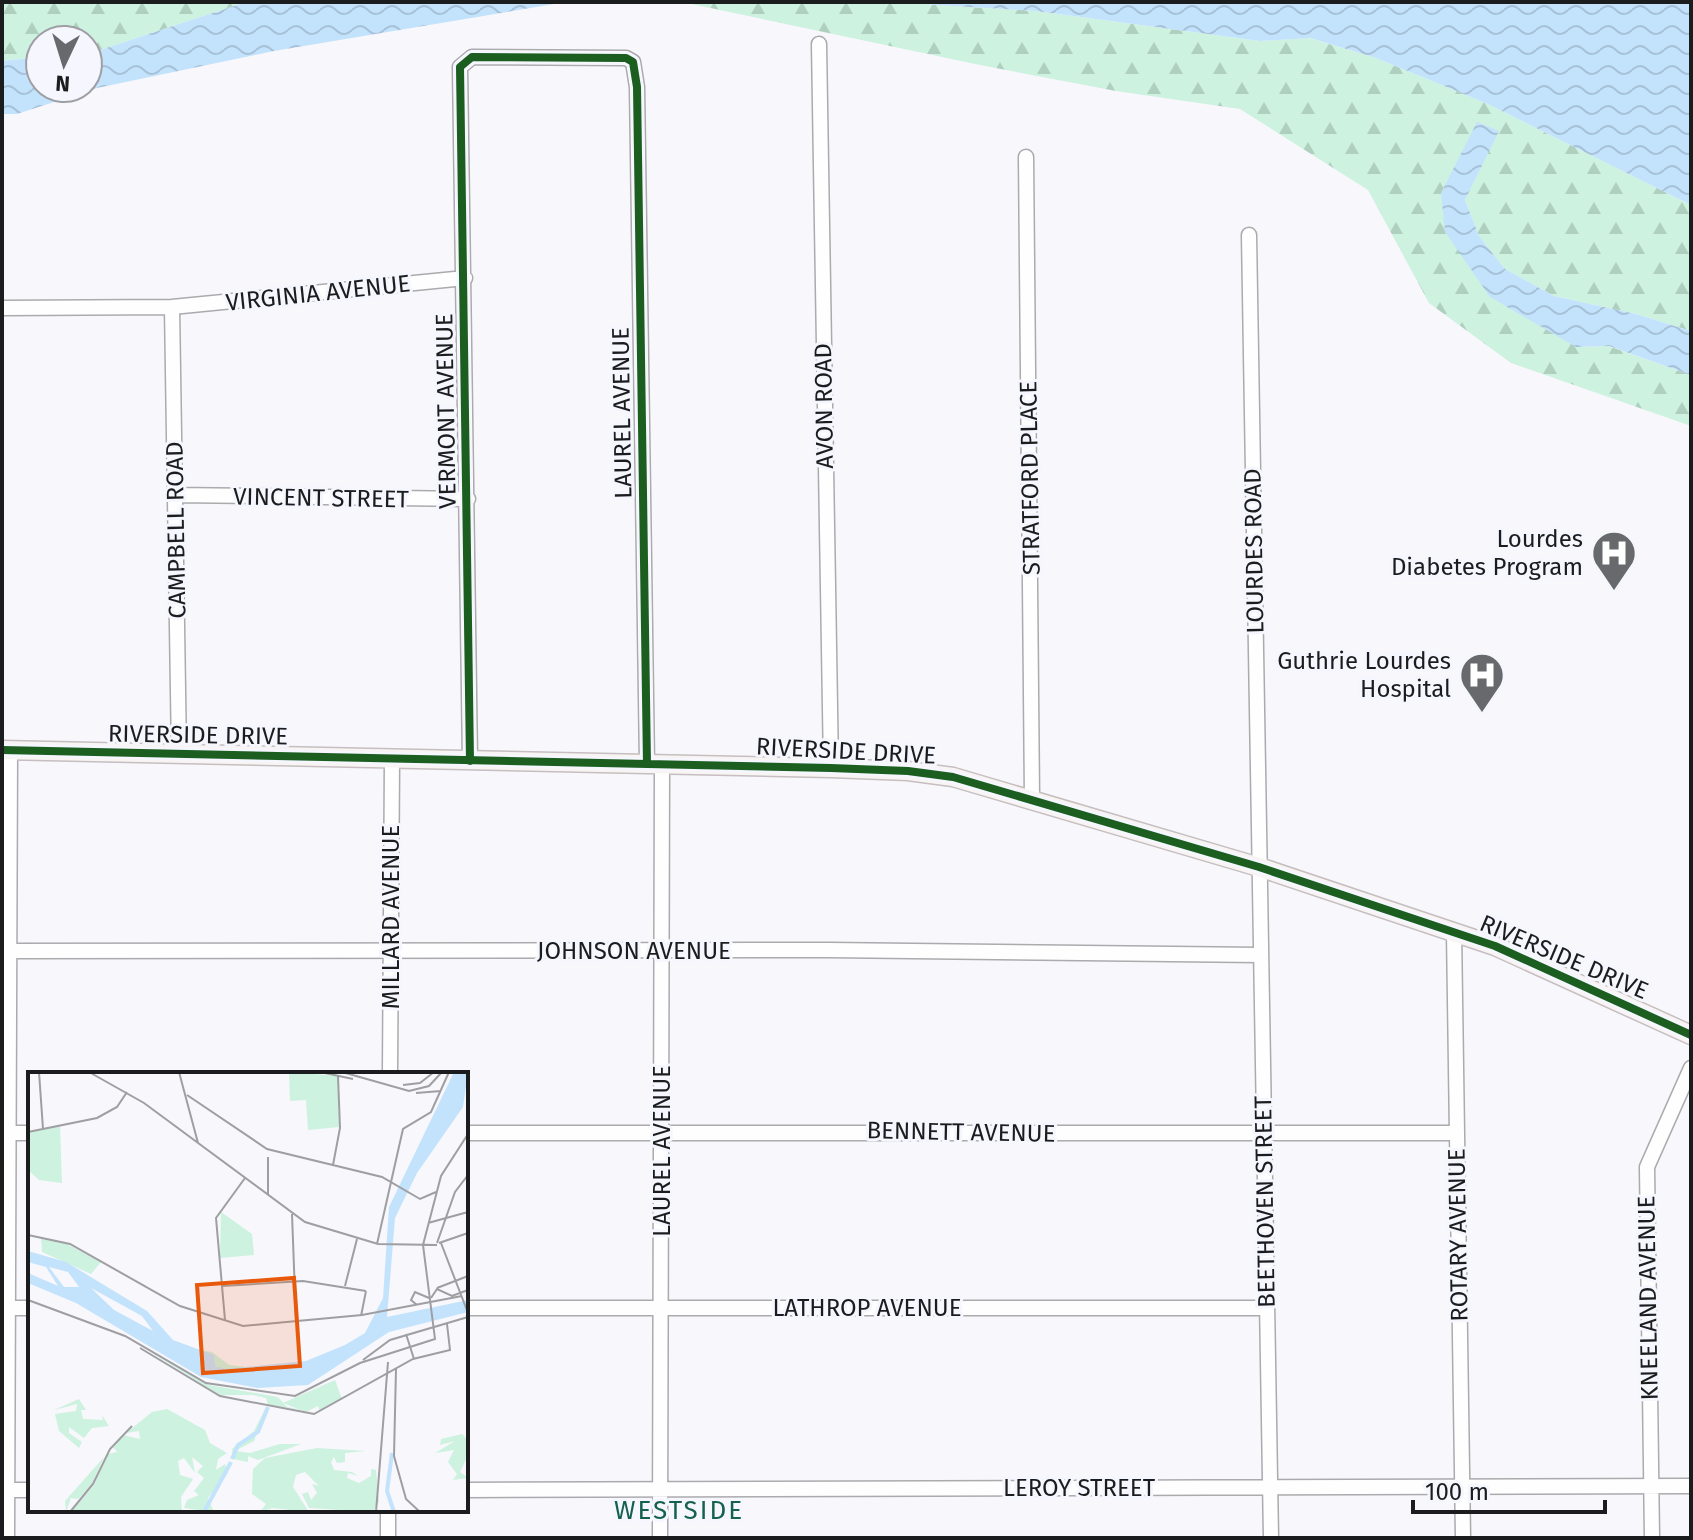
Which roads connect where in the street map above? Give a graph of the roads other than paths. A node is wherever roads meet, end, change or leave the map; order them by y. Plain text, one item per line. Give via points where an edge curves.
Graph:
1 (819, 44) dead end
2 (633, 62) joint
3 (1026, 157) dead end
4 (1249, 235) dead end
5 (465, 278) junction
6 (172, 307) junction
7 (2, 308) edge
8 (175, 495) junction
9 (468, 499) junction
10 (6, 750) edge
11 (179, 754) junction
12 (392, 760) junction
13 (470, 761) junction
14 (654, 764) junction
15 (831, 768) junction
16 (1032, 798) junction
17 (1259, 867) junction
18 (1454, 932) junction
19 (391, 950) junction
20 (7, 951) junction
21 (662, 952) junction
22 (1260, 955) junction
23 (1691, 1035) edge
24 (1691, 1068) edge
25 (390, 1072) edge
26 (662, 1132) junction
27 (4, 1133) edge
28 (28, 1133) edge
29 (468, 1133) edge
30 (1456, 1133) junction
31 (1264, 1134) junction
32 (7, 1308) junction
33 (28, 1308) edge
34 (468, 1308) edge
35 (661, 1308) junction
36 (1267, 1308) junction
37 (1691, 1486) edge
38 (1651, 1487) junction
39 (1270, 1488) junction
40 (1463, 1488) junction
41 (4, 1490) edge
42 (28, 1490) edge
43 (468, 1490) edge
44 (660, 1490) junction
45 (388, 1512) edge
46 (7, 1538) edge
47 (388, 1538) edge
48 (660, 1538) edge
49 (1271, 1538) edge
50 (1463, 1538) edge
51 (1652, 1538) edge

1 - 15 street, AVON ROAD
2 - 5 street, VERMONT AVENUE via 472,57 464,61 459,78
2 - 14 street, LAUREL AVENUE
3 - 16 street, STRATFORD PLACE
4 - 17 street, LOURDES ROAD
5 - 6 street, VIRGINIA AVENUE
5 - 9 street, VERMONT AVENUE
6 - 7 street, VIRGINIA AVENUE
6 - 8 street, CAMPBELL ROAD
8 - 9 street, VINCENT STREET
8 - 11 street, CAMPBELL ROAD
9 - 13 street, VERMONT AVENUE
10 - 11 main road, RIVERSIDE DRIVE
10 - 20 street
11 - 12 main road, RIVERSIDE DRIVE
12 - 13 main road, RIVERSIDE DRIVE
12 - 19 street, MILLARD AVENUE
13 - 14 main road, RIVERSIDE DRIVE
14 - 15 main road, RIVERSIDE DRIVE
14 - 21 street, LAUREL AVENUE
15 - 16 main road, RIVERSIDE DRIVE via 940,774
16 - 17 main road, RIVERSIDE DRIVE
17 - 18 main road, RIVERSIDE DRIVE
17 - 22 street, BEETHOVEN STREET
18 - 23 main road, RIVERSIDE DRIVE
18 - 30 street, ROTARY AVENUE
19 - 20 street, JOHNSON AVENUE
19 - 21 street, JOHNSON AVENUE
19 - 25 street, MILLARD AVENUE
20 - 27 street
21 - 22 street, JOHNSON AVENUE
21 - 26 street, LAUREL AVENUE
22 - 31 street, BEETHOVEN STREET
24 - 38 street, KNEELAND AVENUE via 1647,1167
26 - 29 street, BENNETT AVENUE
26 - 31 street, BENNETT AVENUE
26 - 35 street, LAUREL AVENUE
27 - 28 street
27 - 32 street
30 - 31 street, BENNETT AVENUE
30 - 40 street, ROTARY AVENUE
31 - 36 street, BEETHOVEN STREET
32 - 33 street
32 - 41 street
34 - 35 street, LATHROP AVENUE
35 - 36 street, LATHROP AVENUE
35 - 44 street, LAUREL AVENUE
36 - 39 street, BEETHOVEN STREET
37 - 38 street, LEROY STREET
38 - 40 street, LEROY STREET
38 - 51 street, KNEELAND AVENUE
39 - 40 street, LEROY STREET
39 - 44 street, LEROY STREET
39 - 49 street, BEETHOVEN STREET
40 - 50 street, ROTARY AVENUE
41 - 42 street
41 - 46 street
43 - 44 street, LEROY STREET
44 - 48 street, LAUREL AVENUE
45 - 47 street

